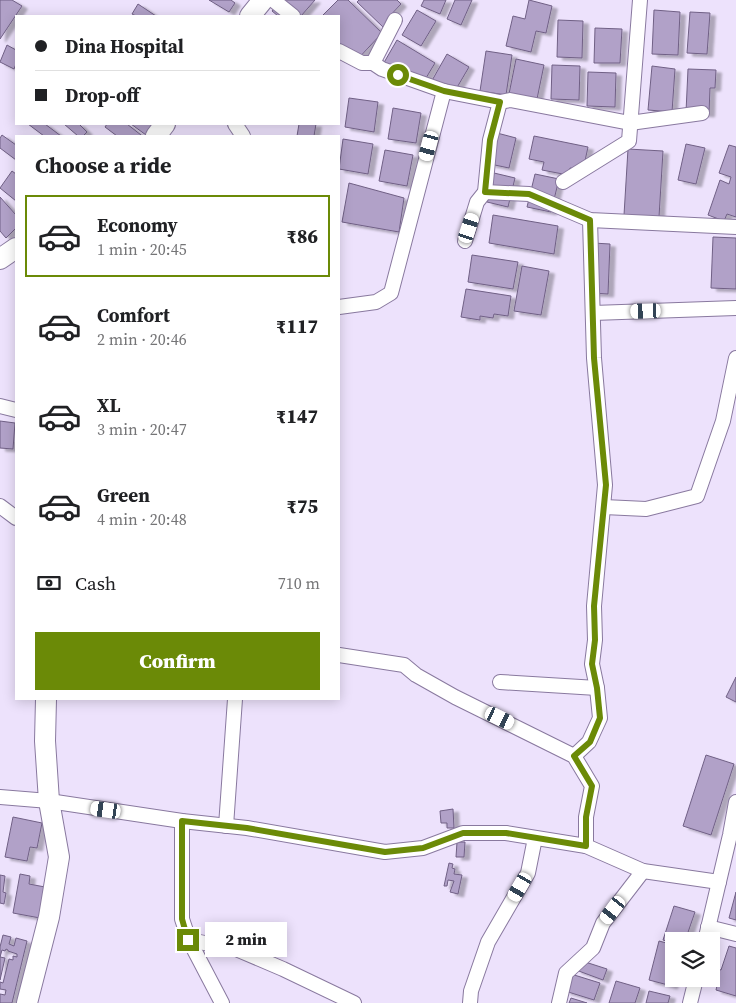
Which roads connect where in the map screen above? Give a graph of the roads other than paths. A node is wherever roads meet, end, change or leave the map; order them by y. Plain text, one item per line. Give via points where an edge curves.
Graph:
1 (263, 0) edge
2 (273, 0) edge
3 (640, 0) edge
4 (251, 15) edge
5 (292, 15) edge
6 (395, 20) dead end
7 (340, 52) edge
8 (373, 62) junction
9 (444, 91) junction
10 (500, 102) junction
11 (702, 113) dead end
12 (630, 124) junction
13 (563, 182) dead end
14 (485, 192) junction
15 (590, 220) junction
16 (736, 228) edge
17 (465, 241) dead end
18 (340, 307) edge
19 (736, 308) edge
20 (593, 313) junction
21 (736, 358) edge
22 (0, 406) edge
23 (15, 410) edge
24 (0, 506) edge
25 (604, 506) junction
26 (15, 517) edge
27 (340, 655) edge
28 (500, 682) dead end
29 (597, 688) junction
30 (46, 700) edge
31 (235, 700) edge
32 (574, 756) junction
33 (0, 797) edge
34 (49, 801) junction
35 (736, 802) edge
36 (182, 821) junction
37 (226, 826) junction
38 (733, 836) edge
39 (535, 838) junction
40 (586, 846) junction
41 (643, 870) junction
42 (719, 882) junction
43 (708, 927) junction
44 (707, 932) edge
45 (736, 934) edge
46 (188, 940) junction
47 (694, 987) edge
48 (27, 1003) edge
49 (222, 1003) edge
50 (354, 1003) edge
51 (470, 1003) edge
52 (559, 1003) edge
53 (690, 1003) edge

1 - 4 street
2 - 5 street
3 - 12 street
6 - 8 street
7 - 8 street via 362,63
8 - 9 street via 382,69
9 - 10 street
9 - 18 street via 391,293 376,302
10 - 12 street via 510,100
10 - 14 street via 490,140
11 - 12 street
12 - 13 street via 629,141
14 - 15 street via 529,194
14 - 17 street via 478,202
15 - 16 street
15 - 20 street
19 - 20 street
20 - 25 street via 606,485
21 - 25 street via 723,421 697,496 646,509
22 - 23 street
24 - 26 street
25 - 29 street via 594,606 592,664
27 - 32 street via 404,665 455,697
28 - 29 street
29 - 32 street via 600,718 590,742
30 - 34 street
31 - 37 street
32 - 40 street via 592,786 586,817
33 - 34 street
34 - 36 street
34 - 48 street via 59,857 49,917
35 - 38 street
36 - 37 street
36 - 46 street via 182,919
37 - 39 street via 385,852 423,848 463,833 506,833
38 - 42 street
39 - 40 street
39 - 51 street via 528,873 488,942
40 - 41 street
41 - 42 street
41 - 52 street via 603,923 593,948 566,973
42 - 43 street
43 - 44 street
43 - 45 street
46 - 49 street
46 - 50 street via 236,949
47 - 53 street

